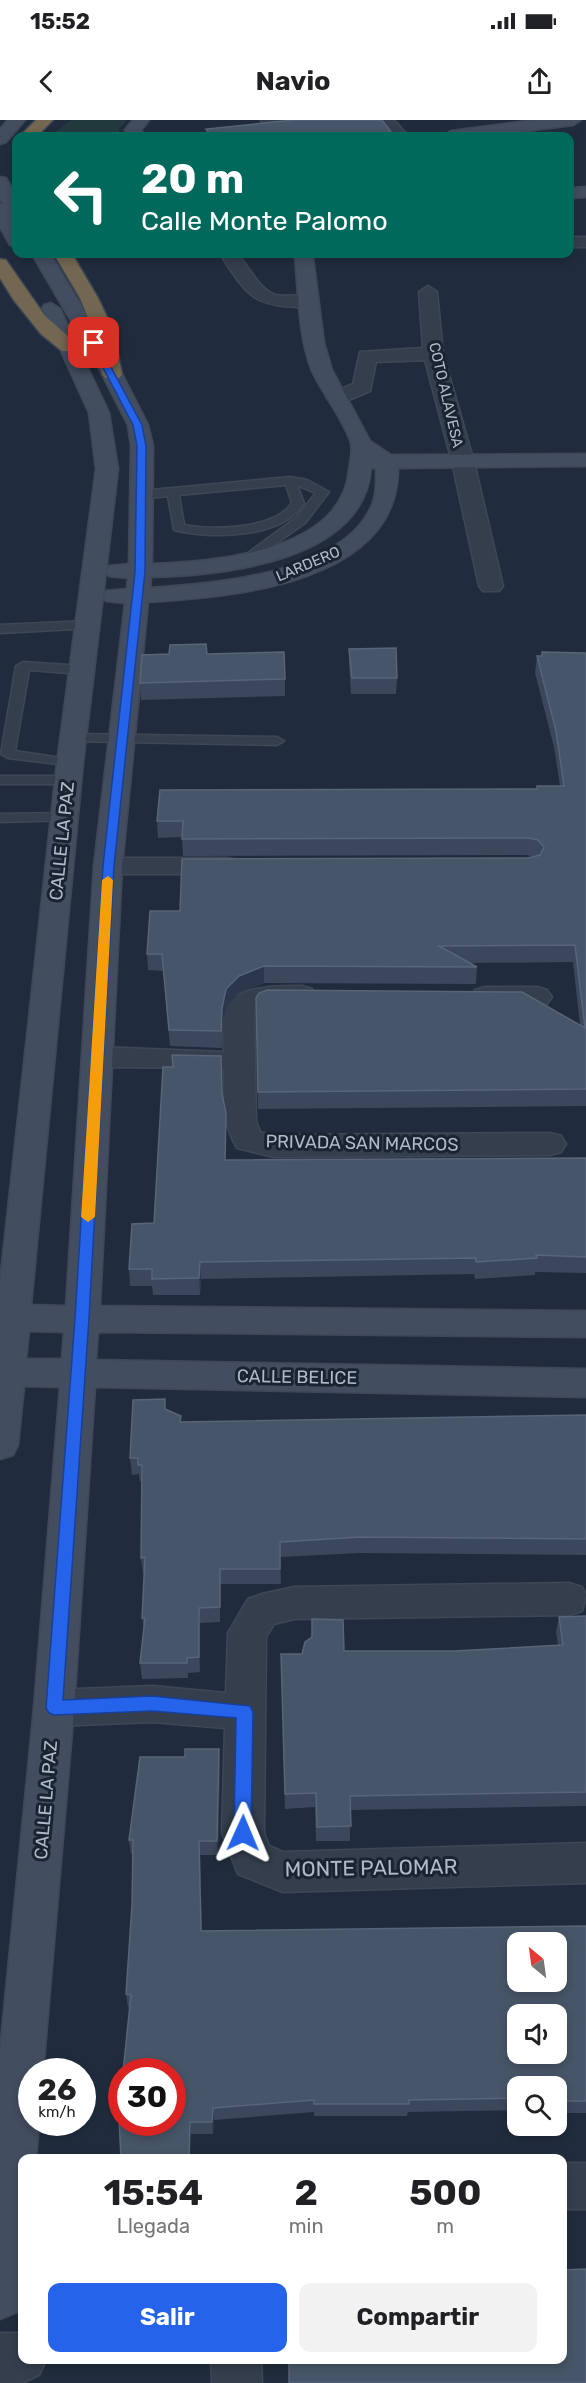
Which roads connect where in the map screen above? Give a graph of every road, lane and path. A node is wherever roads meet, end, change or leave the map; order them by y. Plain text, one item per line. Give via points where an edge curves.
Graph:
1 (6, 120) edge
2 (17, 120) edge
3 (45, 120) edge
4 (141, 120) edge
5 (285, 120) edge
6 (385, 120) edge
7 (573, 120) edge
8 (268, 122) edge
9 (511, 125) edge
10 (0, 126) edge
11 (32, 132) edge
12 (134, 132) edge
13 (396, 132) edge
14 (473, 132) edge
15 (0, 139) edge
16 (0, 182) edge
17 (12, 204) edge
18 (0, 209) edge
19 (12, 233) edge
20 (26, 258) edge
21 (42, 258) edge
22 (65, 258) edge
23 (232, 258) edge
24 (304, 258) edge
25 (0, 264) edge
26 (428, 292) dead end
27 (57, 299) junction
28 (309, 302) junction
29 (69, 347) junction
30 (433, 354) junction
31 (112, 374) junction
32 (337, 398) junction
33 (360, 453) junction
34 (586, 460) edge
35 (387, 462) junction
36 (462, 462) junction
37 (290, 481) junction
38 (157, 494) junction
39 (286, 550) junction
40 (248, 559) junction
41 (306, 568) junction
42 (93, 584) junction
43 (138, 584) junction
44 (491, 586) dead end
45 (88, 625) junction
46 (0, 629) edge
47 (83, 670) junction
48 (123, 738) junction
49 (277, 741) dead end
50 (71, 760) junction
51 (0, 780) edge
52 (67, 817) junction
53 (0, 818) edge
54 (108, 866) junction
55 (258, 866) edge
56 (324, 996) edge
57 (454, 997) edge
58 (537, 997) dead end
59 (98, 1057) junction
60 (237, 1061) junction
61 (550, 1144) dead end
62 (14, 1318) junction
63 (82, 1318) junction
64 (586, 1324) edge
65 (8, 1372) junction
66 (78, 1374) junction
67 (586, 1383) edge
68 (0, 1446) edge
69 (569, 1599) dead end
70 (54, 1708) junction
71 (244, 1712) junction
72 (586, 1863) edge
73 (567, 2186) edge
74 (586, 2186) edge
75 (0, 2295) edge
76 (0, 2358) edge
77 (18, 2358) edge
78 (236, 2364) edge
79 (237, 2383) edge

1 - 10 main road
2 - 15 main road
3 - 11 highway
4 - 12 main road
5 - 8 street
6 - 13 street
7 - 9 main road
9 - 14 main road
16 - 17 main road
18 - 19 main road
20 - 27 main road, CALLE LA PAZ
21 - 27 main road, CALLE LA PAZ
22 - 31 highway via 103,330
23 - 28 street via 262,296 273,301
24 - 28 main road
25 - 29 highway via 37,321
26 - 30 street, COTO ALAVESA
27 - 29 main road, CALLE LA PAZ
27 - 31 main road, CALLE LA PAZ
28 - 32 main road via 314,343 322,370
29 - 42 main road, CALLE LA PAZ via 99,413 104,436 107,469
30 - 32 street via 367,356 363,387
30 - 36 street, COTO ALAVESA
31 - 38 main road, CALLE LA PAZ via 138,425
32 - 33 main road
33 - 35 main road
33 - 39 main road via 360,482 341,513 326,529
34 - 36 main road
35 - 36 main road
35 - 41 main road, LARDERO via 386,495 368,528 338,553
36 - 44 street, COTO ALAVESA
37 - 38 lane
37 - 38 lane via 298,503 287,517 264,525 201,532 178,527
37 - 40 lane via 316,486 323,492 319,502
38 - 43 main road, CALLE LA PAZ
39 - 40 main road
39 - 41 main road
40 - 43 main road
41 - 43 main road, LARDERO via 251,584
42 - 43 main road
42 - 45 main road, CALLE LA PAZ
43 - 48 main road, CALLE LA PAZ
45 - 46 lane
45 - 47 main road, CALLE LA PAZ
47 - 50 main road, CALLE LA PAZ
47 - 50 lane via 22,666 8,754
48 - 49 lane
48 - 50 lane
48 - 54 main road, CALLE LA PAZ
50 - 51 lane
50 - 52 main road, CALLE LA PAZ
52 - 53 lane
52 - 62 main road, CALLE LA PAZ via 46,984
54 - 55 street
54 - 59 main road, CALLE LA PAZ
56 - 60 street, PRIVADA SAN MARCOS via 265,995 248,1001 239,1012
57 - 58 street
59 - 60 street
59 - 63 main road, CALLE LA PAZ
60 - 61 street, PRIVADA SAN MARCOS via 240,1121 248,1140 274,1146
62 - 63 main road
62 - 65 main road, CALLE LA PAZ
63 - 64 main road
63 - 66 main road, CALLE LA PAZ
65 - 66 main road, CALLE BELICE
65 - 68 main road, CALLE LA PAZ
66 - 67 main road, CALLE BELICE
66 - 70 main road, CALLE LA PAZ
69 - 71 street, MONTE PALOMAR via 294,1603 262,1611 247,1633
70 - 71 street via 152,1704
70 - 75 main road, CALLE LA PAZ
71 - 72 street, MONTE PALOMAR via 243,1833 253,1860 283,1872
73 - 74 street
76 - 77 street
78 - 79 street

